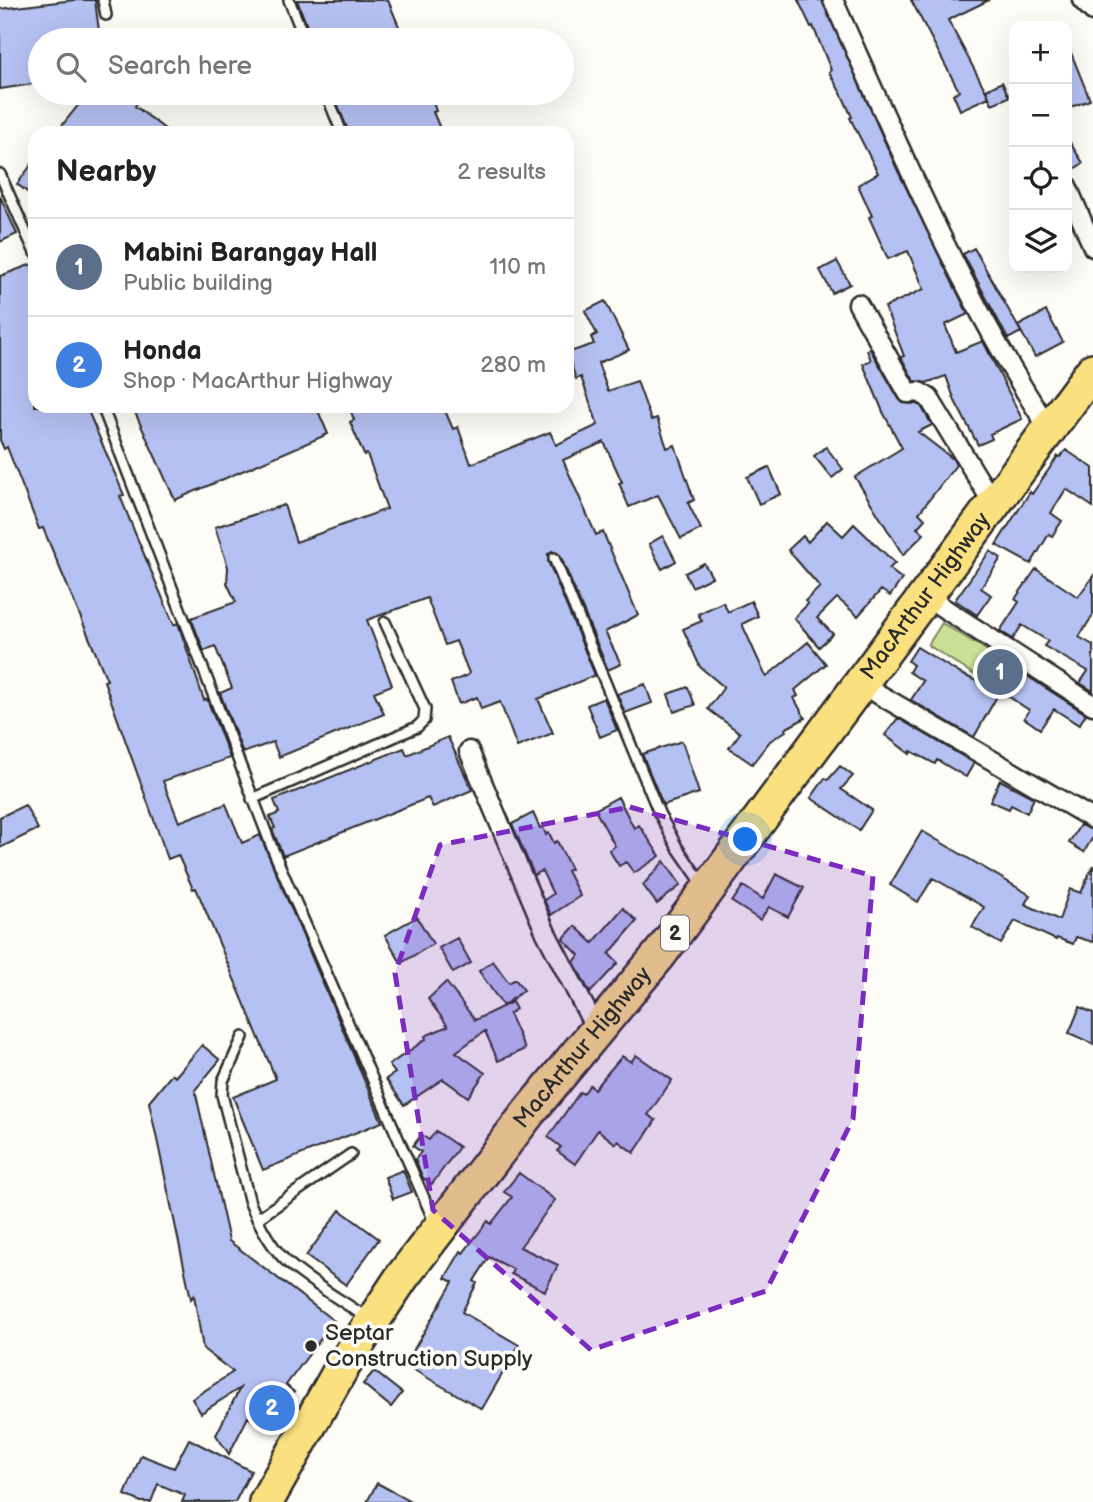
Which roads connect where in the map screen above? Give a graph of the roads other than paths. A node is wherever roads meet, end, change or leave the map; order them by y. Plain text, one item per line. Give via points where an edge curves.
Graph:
1 (103, 0) edge
2 (289, 0) edge
3 (833, 0) edge
4 (1082, 0) edge
5 (1093, 11) edge
6 (106, 15) dead end
7 (300, 28) edge
8 (331, 105) edge
9 (339, 126) edge
10 (0, 174) edge
11 (1072, 198) edge
12 (28, 237) edge
13 (1093, 247) edge
14 (858, 304) dead end
15 (1089, 386) edge
16 (105, 413) edge
17 (1049, 429) junction
18 (993, 503) junction
19 (554, 558) dead end
20 (925, 596) junction
21 (385, 622) dead end
22 (861, 684) junction
23 (1093, 705) edge
24 (469, 751) dead end
25 (252, 799) junction
26 (1093, 819) edge
27 (707, 890) junction
28 (597, 1031) junction
29 (243, 1037) dead end
30 (351, 1154) dead end
31 (257, 1219) junction
32 (438, 1229) junction
33 (371, 1321) junction
34 (266, 1502) edge

1 - 6 lane
2 - 7 lane
3 - 17 street via 967,292
4 - 5 street
8 - 9 lane
10 - 12 lane
11 - 13 street
14 - 18 street via 904,389 929,398
15 - 17 highway, MacArthur Highway / 2
16 - 25 lane
17 - 18 highway, MacArthur Highway / 2
18 - 20 highway, MacArthur Highway / 2
19 - 27 lane via 659,813
20 - 22 highway, MacArthur Highway / 2
20 - 23 street
21 - 25 lane via 425,709 424,720
22 - 26 street
22 - 27 highway, MacArthur Highway / 2
24 - 28 street via 546,933
25 - 32 lane
27 - 28 highway, MacArthur Highway / 2
28 - 32 highway, MacArthur Highway / 2
29 - 31 lane via 223,1081 222,1095
30 - 31 lane
31 - 33 lane via 288,1262
32 - 33 highway, MacArthur Highway / 2
33 - 34 highway, MacArthur Highway / 2

